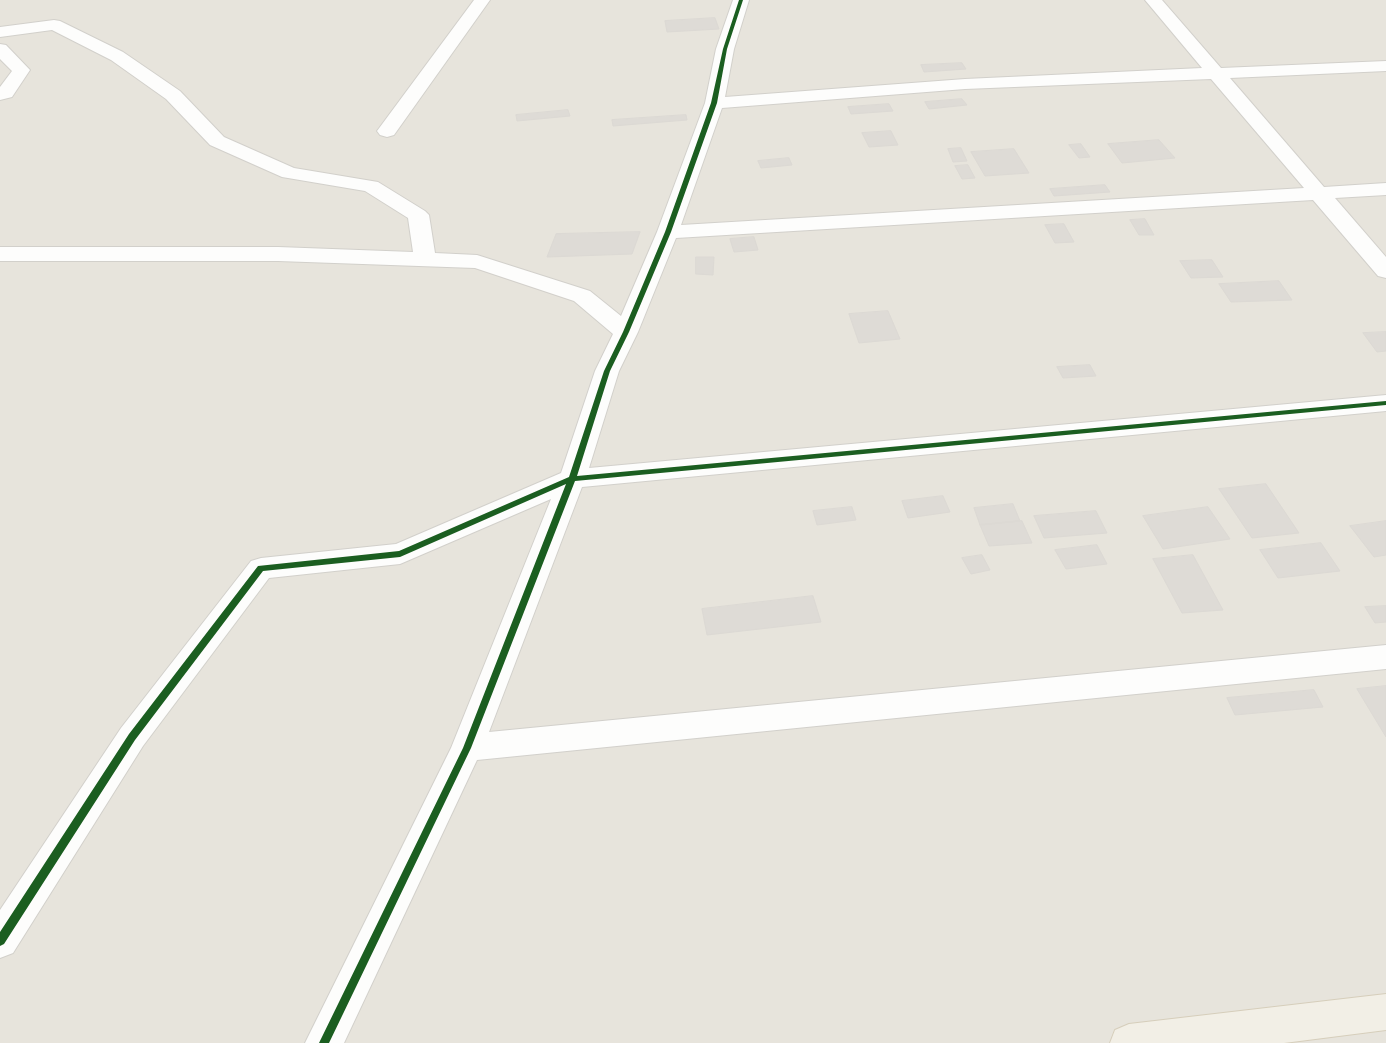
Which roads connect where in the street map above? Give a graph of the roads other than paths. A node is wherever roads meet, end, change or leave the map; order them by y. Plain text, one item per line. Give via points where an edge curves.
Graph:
1 (482, 0) edge
2 (741, 0) edge
3 (1153, 0) edge
4 (0, 32) edge
5 (0, 49) edge
6 (1386, 66) edge
7 (1218, 74) junction
8 (0, 94) edge
9 (714, 103) junction
10 (388, 131) dead end
11 (1386, 189) edge
12 (1320, 192) junction
13 (668, 232) junction
14 (0, 254) edge
15 (426, 259) junction
16 (1386, 271) edge
17 (626, 332) junction
18 (1386, 403) edge
19 (572, 479) junction
20 (1386, 657) edge
21 (467, 748) junction
22 (0, 941) edge
23 (1386, 1012) edge
24 (324, 1043) edge
25 (1129, 1043) edge

1 - 10 street
2 - 9 street
3 - 7 street
4 - 15 street via 54,25 117,56 173,94 217,141 289,173 371,186 418,215
5 - 8 street via 21,70 5,93
6 - 7 street
7 - 9 street via 964,84
7 - 12 street
9 - 13 street
11 - 12 street
12 - 13 street
12 - 16 street
13 - 17 street
14 - 15 street via 278,254
15 - 17 street via 477,262 582,296
17 - 19 street via 607,371
18 - 19 street
19 - 21 street
19 - 22 street via 400,554 261,568 132,737
20 - 21 street
21 - 24 street
23 - 25 main road

